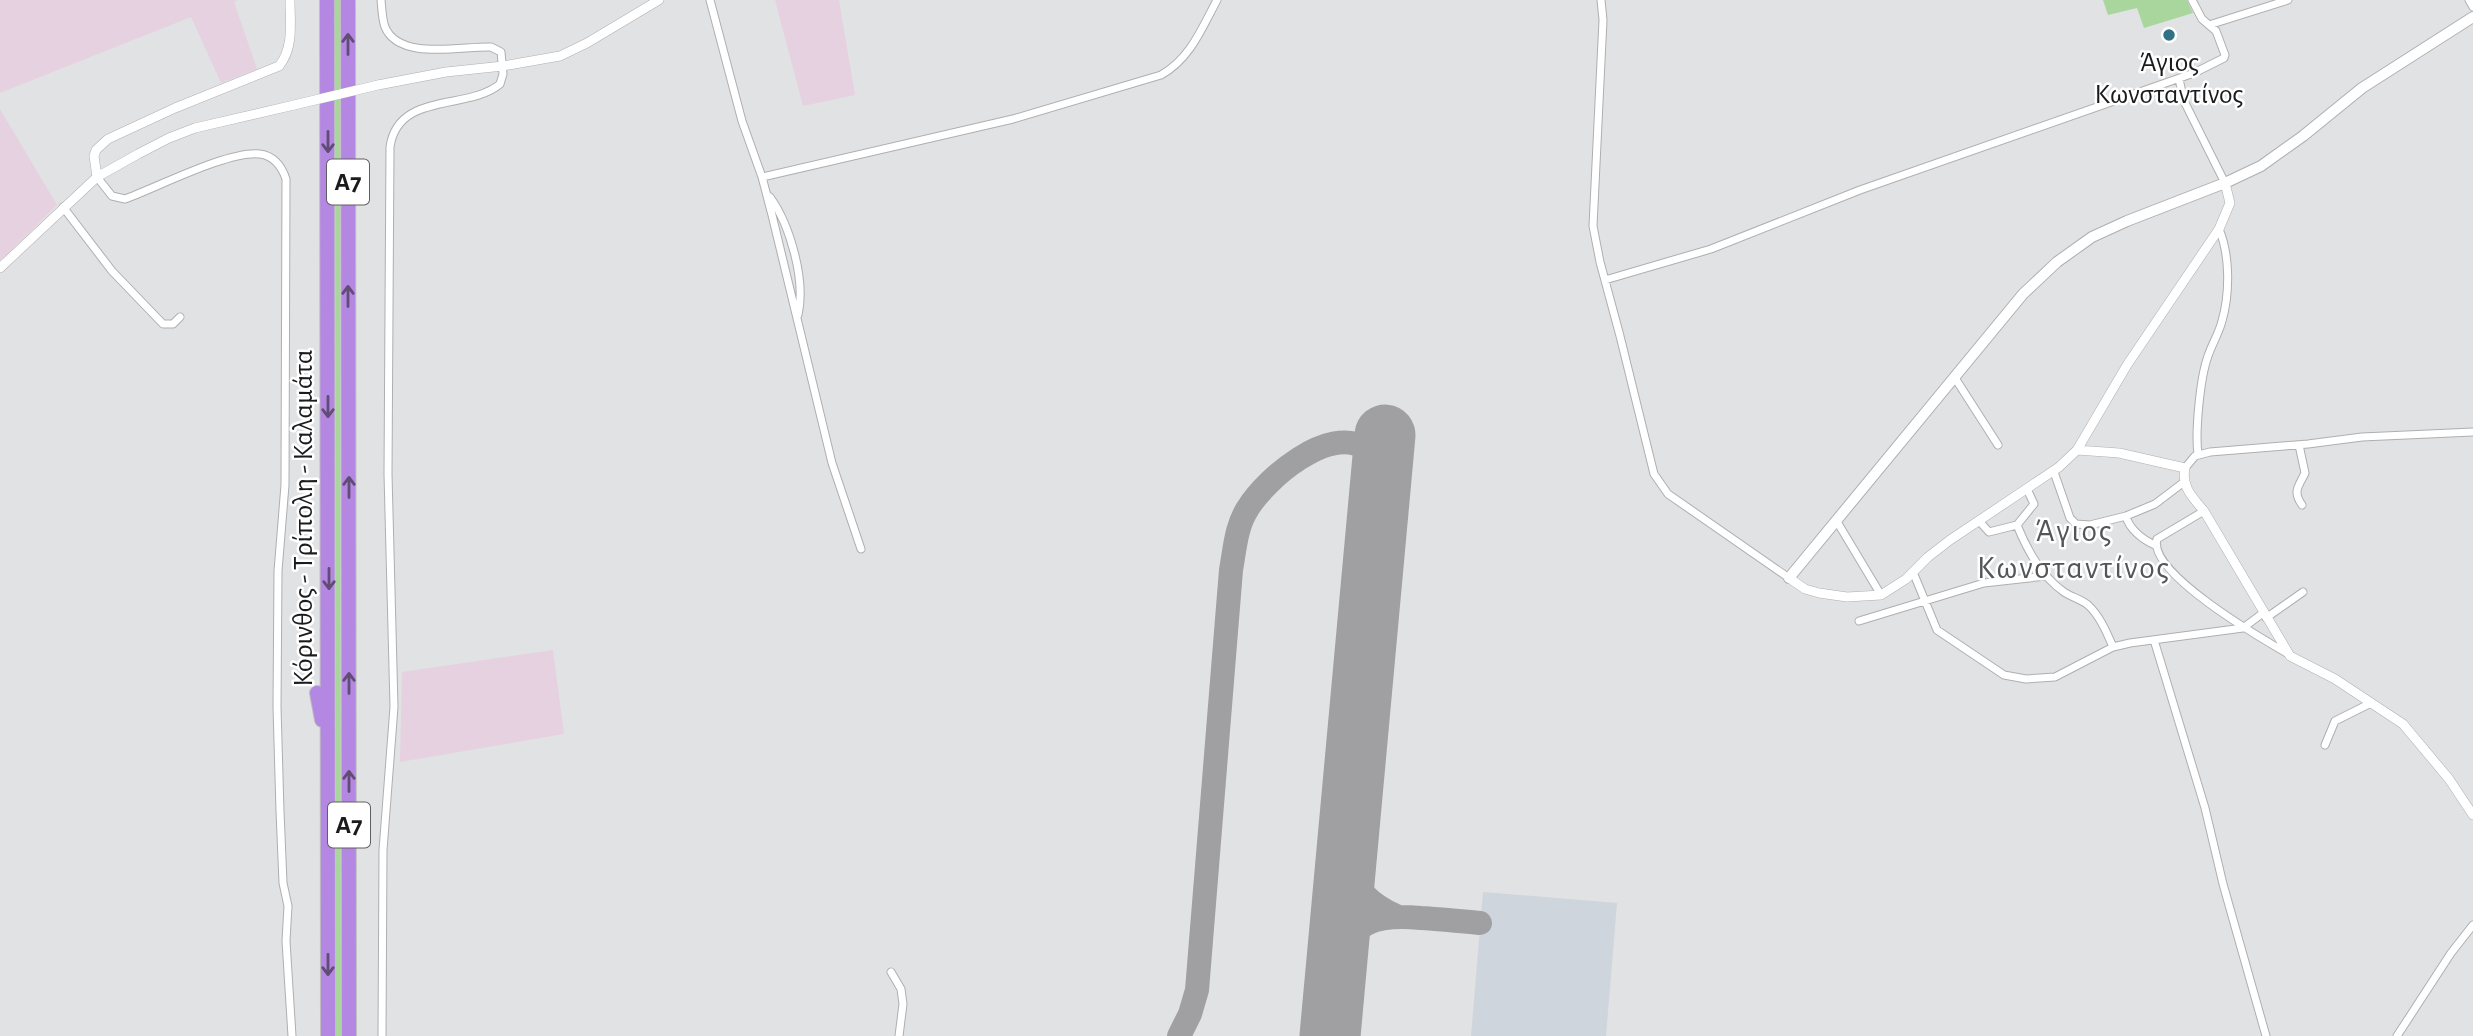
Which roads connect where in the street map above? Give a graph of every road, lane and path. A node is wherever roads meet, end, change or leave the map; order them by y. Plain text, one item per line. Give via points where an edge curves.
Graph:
1 (290, 0) edge
2 (327, 0) edge
3 (348, 0) edge
4 (381, 0) edge
5 (659, 0) edge
6 (710, 0) edge
7 (1217, 0) edge
8 (1601, 0) edge
9 (2192, 0) edge
10 (2288, 0) edge
11 (2469, 0) edge
12 (2473, 7) edge
13 (2473, 17) edge
14 (2209, 25) junction
15 (503, 66) junction
16 (2179, 79) junction
17 (97, 177) junction
18 (762, 177) junction
19 (2225, 183) junction
20 (63, 207) junction
21 (2219, 229) junction
22 (0, 268) edge
23 (1605, 280) junction
24 (180, 317) dead end
25 (1955, 377) junction
26 (2473, 432) edge
27 (1998, 445) dead end
28 (2299, 445) junction
29 (2077, 450) junction
30 (2198, 454) junction
31 (2185, 468) junction
32 (2054, 472) junction
33 (2184, 482) junction
34 (328, 486) junction
35 (2027, 489) junction
36 (2302, 505) dead end
37 (2204, 512) junction
38 (2126, 516) junction
39 (1836, 520) junction
40 (1980, 522) junction
41 (2017, 525) junction
42 (2155, 545) junction
43 (861, 549) dead end
44 (349, 556) junction
45 (319, 558) dead end
46 (1913, 572) junction
47 (355, 574) dead end
48 (2046, 576) junction
49 (1789, 578) junction
50 (2303, 592) dead end
51 (1881, 595) junction
52 (1924, 601) junction
53 (2265, 615) junction
54 (1859, 621) dead end
55 (2243, 628) junction
56 (2154, 640) junction
57 (2113, 648) junction
58 (2290, 656) junction
59 (317, 693) dead end
60 (2371, 703) junction
61 (360, 727) dead end
62 (2325, 746) dead end
63 (349, 751) junction
64 (328, 759) junction
65 (2473, 815) edge
66 (2473, 925) edge
67 (891, 972) dead end
68 (292, 1036) edge
69 (328, 1036) edge
70 (349, 1036) edge
71 (382, 1036) edge
72 (899, 1036) edge
73 (2266, 1036) edge
74 (2397, 1036) edge

1 - 17 street via 290,43 279,66 108,139 94,156
2 -> 34 highway, Κόρινθος - Τρίπολη - Καλαμάτα / Α7
44 -> 3 highway, Κόρινθος - Τρίπολη - Καλαμάτα / Α7
4 - 15 street via 384,25 400,43 425,50 495,48 502,54
5 - 15 street via 573,51
6 - 18 street
7 - 18 street via 1188,52 1161,75 1013,119
8 - 23 street via 1592,216
9 - 14 street
10 - 14 street
11 - 12 street
13 - 19 main road via 2362,88 2270,160
14 - 16 street via 2225,56
15 - 17 street, bridge via 378,85 183,132
15 - 71 street via 503,78 496,87 406,118 395,130 390,148 388,474 394,707 383,850
16 - 19 street via 2184,101
16 - 23 street via 1871,186 1711,249
17 - 20 street
17 - 68 street via 112,196 125,200 232,158 260,154 277,163 286,179 285,485 278,572 277,707
18 - 43 street via 832,463
19 - 21 street via 2230,203
19 - 25 main road via 2118,224 2077,245 2023,294
20 - 22 street
20 - 24 street via 112,271 163,324 173,324
21 - 29 street via 2127,365
21 - 30 street via 2226,299 2207,358
23 - 49 street via 1656,479 1668,494
25 - 27 street
25 - 39 main road
26 - 28 street
28 - 30 street
28 - 36 street via 2305,473 2296,492
29 - 31 street via 2119,453
29 - 32 street
30 - 31 street
31 - 33 street
32 - 35 street
32 - 38 street via 2076,524
33 - 37 street
33 - 38 street via 2155,504
34 - 45 highway
34 -> 64 highway, Κόρινθος - Τρίπολη - Καλαμάτα / Α7
35 - 40 street
35 - 41 street via 2034,504
37 - 42 street
37 - 53 street
38 - 42 street via 2128,524
39 - 49 main road
39 - 51 street
40 - 41 street via 1989,532
40 - 46 street via 1950,540
41 - 48 street
42 - 55 street via 2180,580
44 - 47 highway
63 -> 44 highway, Κόρινθος - Τρίπολη - Καλαμάτα / Α7
46 - 51 street
46 - 52 street
48 - 52 street via 1984,583
48 - 57 street via 2088,605
49 - 51 street via 1819,593
50 - 53 street
52 - 54 street
52 - 57 street via 1937,630 2012,678 2055,677
53 - 55 street
53 - 58 street
55 - 56 street
55 - 58 street
56 - 57 street
56 - 73 street via 2206,808
58 - 60 street
59 - 64 highway
60 - 62 street via 2335,721
60 - 65 street via 2410,730
61 - 63 highway
70 -> 63 highway, Κόρινθος - Τρίπολη - Καλαμάτα / Α7
64 -> 69 highway, Κόρινθος - Τρίπολη - Καλαμάτα / Α7
66 - 74 street
67 - 72 street via 904,1004

